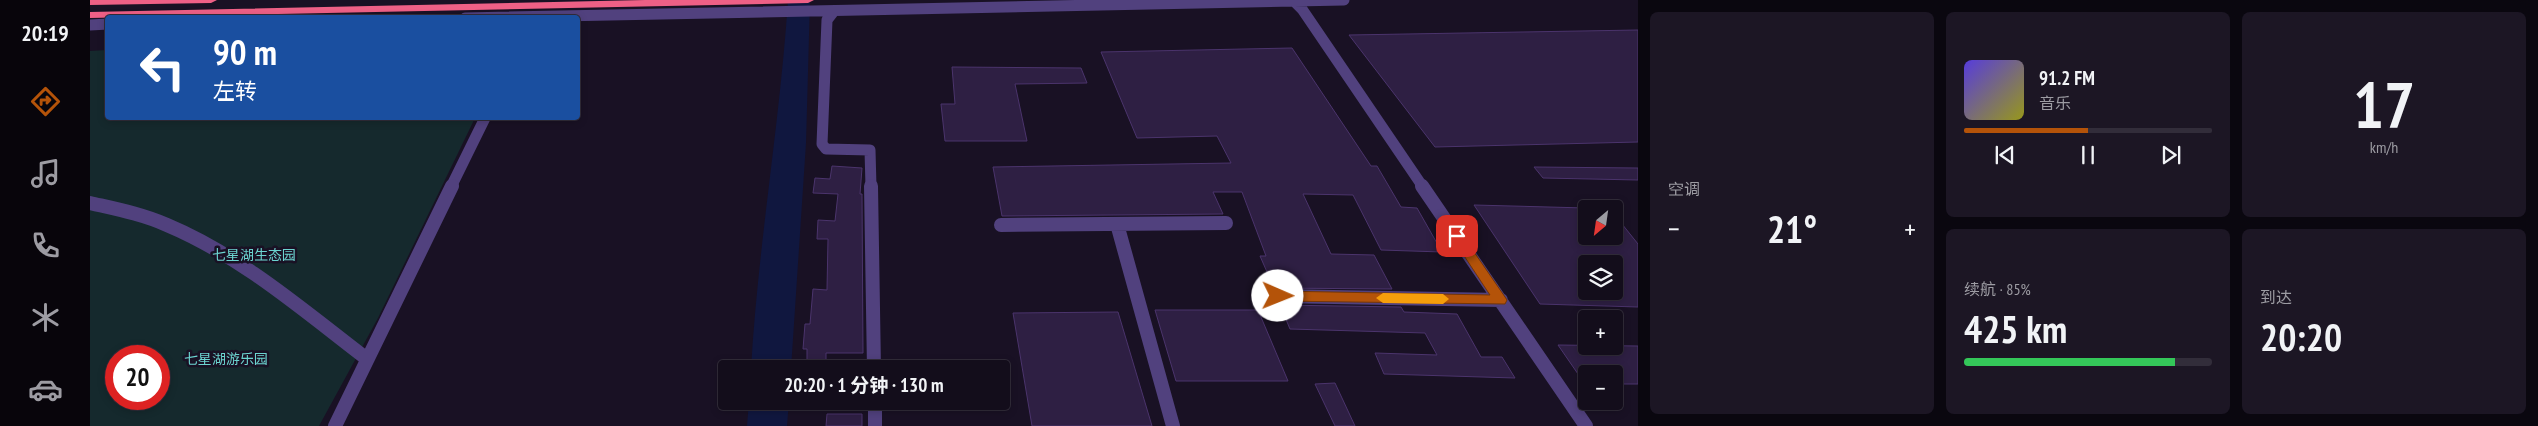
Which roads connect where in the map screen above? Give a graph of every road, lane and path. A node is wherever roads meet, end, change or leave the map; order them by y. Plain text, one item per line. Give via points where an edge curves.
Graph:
1 (211, 0) edge
2 (808, 0) edge
3 (1294, 0) edge
4 (1344, 0) edge
5 (90, 2) edge
6 (775, 6) edge
7 (834, 11) junction
8 (90, 15) edge
9 (579, 15) edge
10 (90, 24) edge
11 (105, 24) edge
12 (484, 120) edge
13 (90, 203) edge
14 (1226, 222) dead end
15 (1117, 224) junction
16 (1001, 225) dead end
17 (1278, 296) dead end
18 (1501, 300) junction
19 (367, 359) junction
20 (874, 360) edge
21 (875, 410) edge
22 (335, 426) edge
23 (875, 426) edge
24 (1173, 426) edge
25 (1586, 426) edge

1 - 5 highway
2 - 6 highway
3 - 4 street
3 - 7 street
3 - 18 street
6 - 7 street
6 - 8 highway
6 - 9 street
7 - 20 street via 827,20 822,144 826,149 870,150
10 - 11 street
12 - 19 street
13 - 19 street via 117,206 183,230 243,266
14 - 15 street
15 - 16 street
15 - 24 street
17 - 18 street
18 - 25 street
19 - 22 street
21 - 23 street

